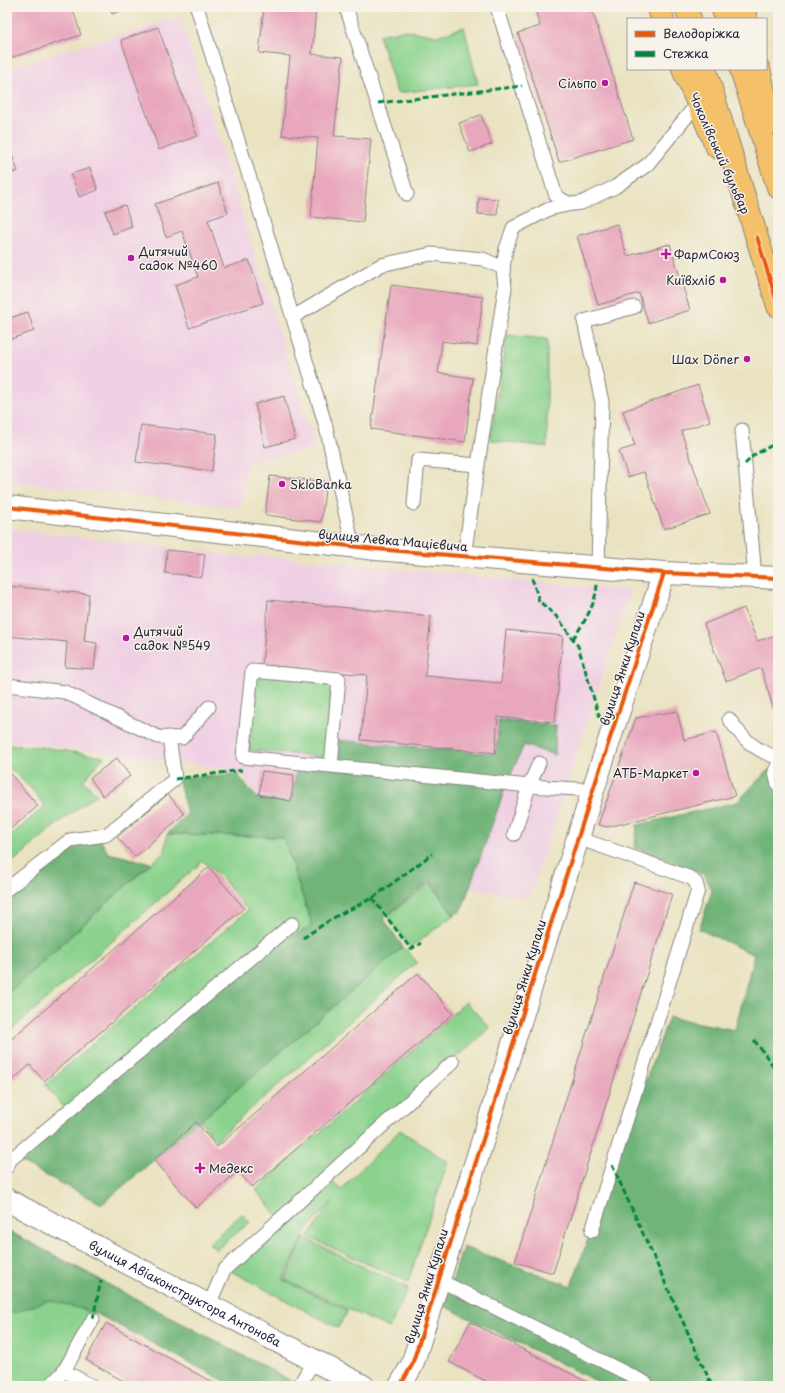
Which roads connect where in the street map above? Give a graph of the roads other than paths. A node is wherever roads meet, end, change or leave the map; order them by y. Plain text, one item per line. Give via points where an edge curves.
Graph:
1 (197, 7) edge
2 (346, 7) edge
3 (497, 7) edge
4 (658, 7) edge
5 (686, 7) edge
6 (722, 7) edge
7 (743, 7) edge
8 (663, 18) edge
9 (690, 18) edge
10 (726, 18) edge
11 (746, 18) edge
12 (683, 70) edge
13 (705, 70) edge
14 (741, 70) edge
15 (759, 70) edge
16 (697, 104) junction
17 (778, 161) edge
18 (778, 188) edge
19 (407, 194) dead end
20 (573, 204) junction
21 (756, 237) junction
22 (503, 268) junction
23 (778, 306) edge
24 (634, 307) dead end
25 (294, 317) junction
26 (742, 430) dead end
27 (478, 464) junction
28 (414, 504) dead end
29 (7, 507) edge
30 (353, 547) junction
31 (464, 556) junction
32 (598, 568) junction
33 (664, 573) junction
34 (755, 577) junction
35 (778, 578) edge
36 (7, 685) edge
37 (209, 707) dead end
38 (729, 719) dead end
39 (169, 738) junction
40 (778, 758) edge
41 (539, 763) dead end
42 (778, 765) edge
43 (331, 766) junction
44 (778, 785) edge
45 (529, 786) junction
46 (593, 790) junction
47 (514, 834) dead end
48 (578, 838) junction
49 (7, 889) edge
50 (292, 924) dead end
51 (453, 1062) dead end
52 (8, 1160) edge
53 (7, 1200) edge
54 (592, 1231) dead end
55 (439, 1280) junction
56 (209, 1305) junction
57 (93, 1319) dead end
58 (314, 1360) junction
59 (64, 1370) junction
60 (50, 1386) edge
61 (92, 1386) edge
62 (299, 1386) edge
63 (363, 1386) edge
64 (400, 1386) edge
65 (648, 1386) edge

1 - 25 lane
2 - 19 lane
3 - 20 lane via 556,196
4 - 8 main road
5 - 9 main road
6 - 10 main road
7 - 11 main road
12 - 16 main road, Чоколівський бульвар
13 - 21 main road, Чоколівський бульвар
14 - 18 main road
15 - 17 main road
16 - 20 lane via 646,165 615,187 581,203
16 - 21 main road, Чоколівський бульвар
20 - 22 lane via 549,209 513,228
21 - 23 main road, Чоколівський бульвар
22 - 25 lane via 483,259 431,254 381,265
22 - 27 lane via 505,288
24 - 32 lane via 584,321 602,402
25 - 30 lane via 326,427
26 - 34 lane
27 - 28 lane via 418,460
27 - 31 lane
29 - 30 street, вулиця Левка Мацієвича
30 - 31 street, вулиця Левка Мацієвича
31 - 32 street, вулиця Левка Мацієвича
32 - 33 street, вулиця Левка Мацієвича
33 - 34 street, вулиця Левка Мацієвича
33 - 46 street, вулиця Янки Купали
34 - 35 street, вулиця Левка Мацієвича
36 - 39 lane via 65,692 158,737
37 - 39 lane via 182,738
38 - 40 lane via 743,738
39 - 49 lane via 175,779 106,835 70,840
41 - 45 lane
42 - 44 lane
43 - 43 lane via 243,757 252,671 339,679
43 - 45 lane
45 - 46 lane
45 - 47 lane
46 - 48 street, вулиця Янки Купали
48 - 54 lane via 691,878 698,890
48 - 55 street, вулиця Янки Купали
50 - 52 lane
51 - 56 lane via 224,1270
53 - 56 street, вулиця Авіаконструктора Антонова
55 - 64 street, вулиця Янки Купали via 412,1365
55 - 65 lane
56 - 58 street, вулиця Авіаконструктора Антонова
57 - 59 lane
58 - 62 lane
58 - 63 street, вулиця Авіаконструктора Антонова
59 - 60 lane
59 - 61 lane

